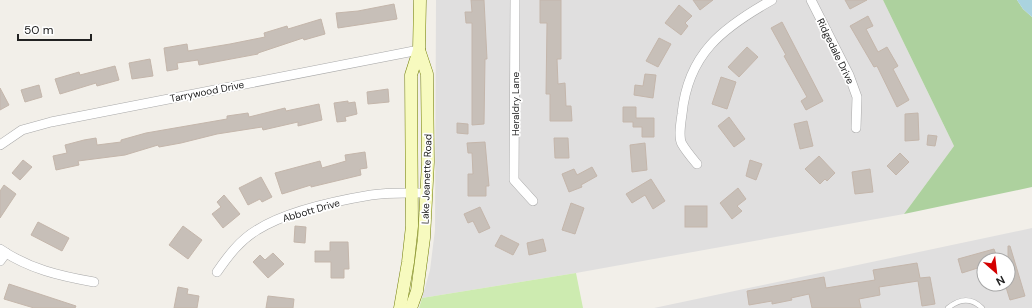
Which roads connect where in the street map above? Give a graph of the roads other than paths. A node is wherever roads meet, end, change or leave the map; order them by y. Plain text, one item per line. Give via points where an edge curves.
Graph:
1 (420, 0) edge
2 (515, 0) edge
3 (772, 0) edge
4 (811, 0) edge
5 (419, 50) junction
6 (856, 128) dead end
7 (0, 145) edge
8 (697, 164) dead end
9 (412, 193) junction
10 (426, 193) junction
11 (532, 200) dead end
12 (3, 251) edge
13 (0, 261) edge
14 (217, 272) dead end
15 (94, 282) dead end
16 (400, 308) edge
17 (411, 308) edge
18 (948, 308) edge
19 (982, 308) edge

1 - 5 street, Lake Jeanette Road
2 - 11 street, Heraldry Lane via 514,180
3 - 8 street via 744,15 713,40 696,64 684,93 681,124 682,143
4 - 6 street, Ridgedale Drive via 858,97
5 - 7 street, Tarrywood Drive via 51,122 22,130
5 - 9 street, Lake Jeanette Road via 411,75
5 - 10 street, Lake Jeanette Road via 427,74
9 - 10 street, Abbott Drive
9 - 14 street, Abbott Drive via 372,195 276,220 256,230 241,242
9 - 16 street, Lake Jeanette Road via 412,226
10 - 17 street, Lake Jeanette Road via 421,267
12 - 13 street
12 - 15 street via 48,273
18 - 19 lane via 956,301 966,300 976,302

